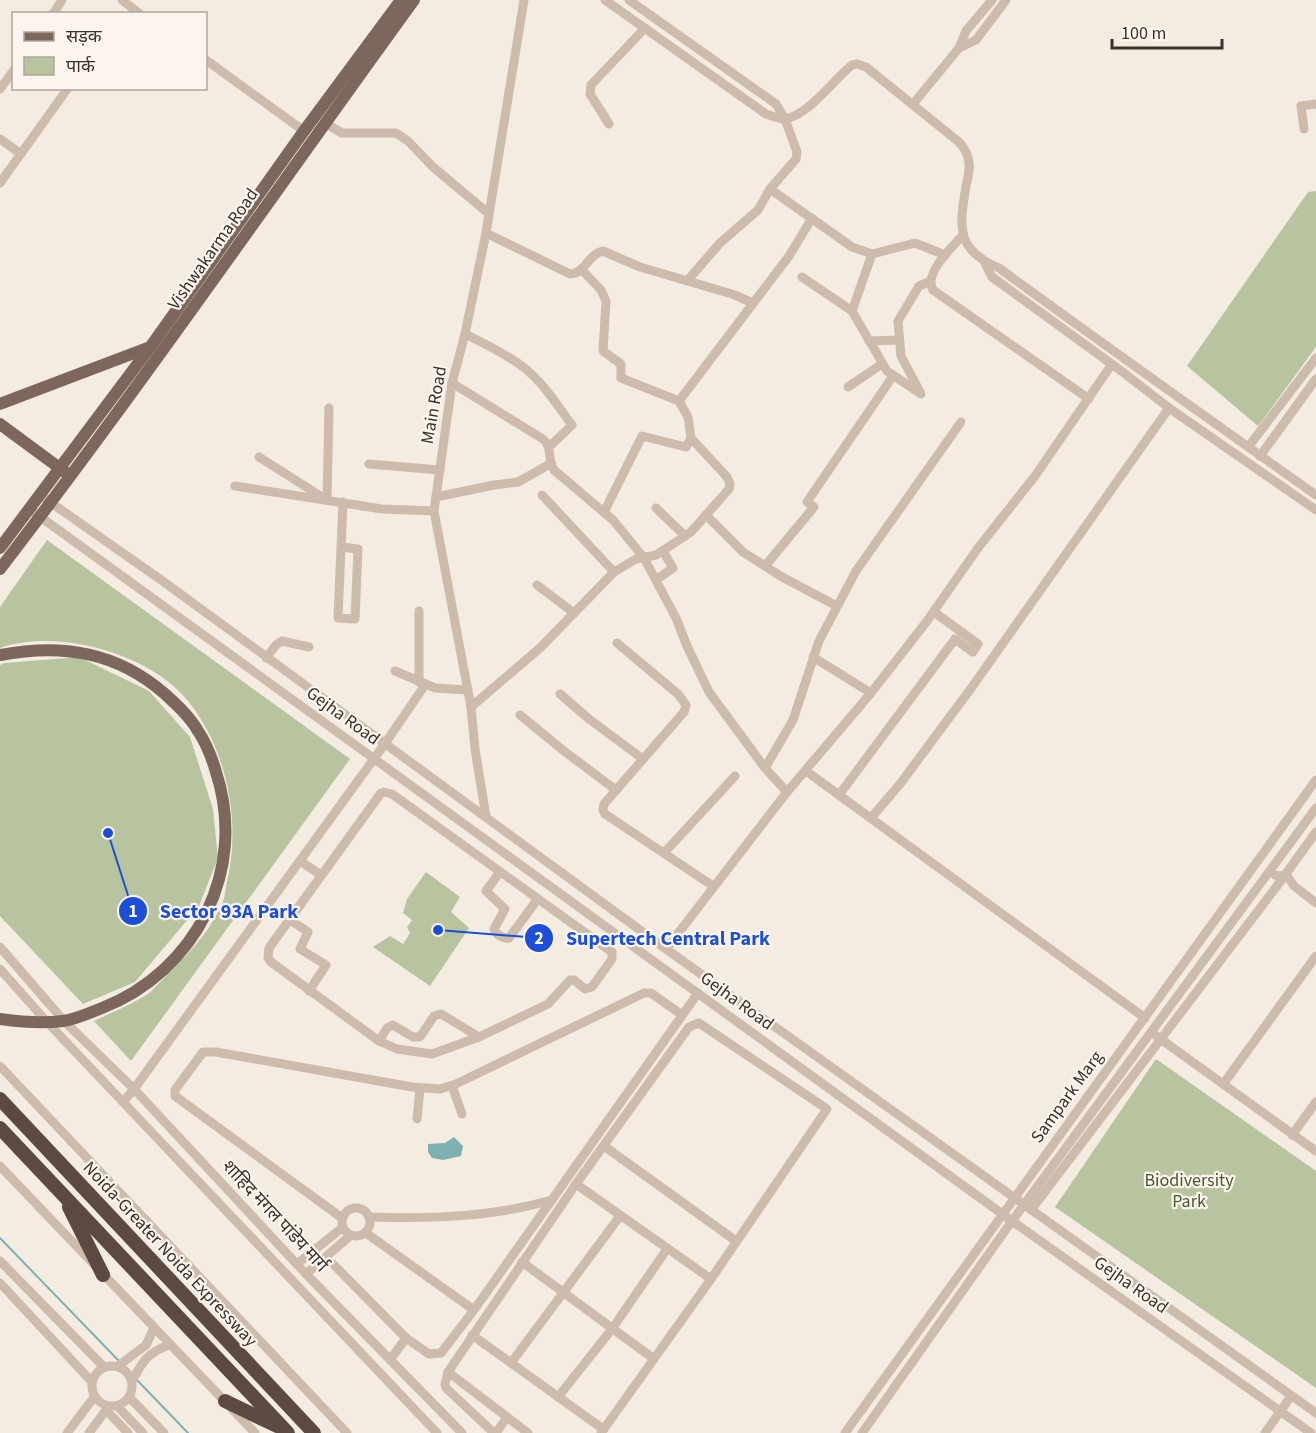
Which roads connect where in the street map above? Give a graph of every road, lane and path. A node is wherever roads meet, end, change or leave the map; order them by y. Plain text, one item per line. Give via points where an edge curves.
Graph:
1 (401, 0) edge
2 (414, 0) edge
3 (525, 0) edge
4 (605, 0) edge
5 (629, 0) edge
6 (992, 0) edge
7 (1006, 0) edge
8 (982, 14) junction
9 (990, 21) junction
10 (645, 28) junction
11 (959, 48) junction
12 (207, 61) edge
13 (12, 73) edge
14 (0, 89) edge
15 (67, 90) edge
16 (913, 104) junction
17 (1316, 104) edge
18 (785, 118) junction
19 (325, 123) junction
20 (609, 124) dead end
21 (1304, 129) dead end
22 (304, 131) junction
23 (0, 139) edge
24 (21, 154) junction
25 (0, 183) edge
26 (272, 186) junction
27 (770, 189) junction
28 (488, 213) junction
29 (812, 218) junction
30 (486, 233) junction
31 (963, 235) junction
32 (872, 254) junction
33 (945, 255) junction
34 (985, 263) junction
35 (582, 270) junction
36 (802, 277) dead end
37 (687, 281) junction
38 (929, 282) junction
39 (753, 303) junction
40 (852, 311) junction
41 (465, 334) junction
42 (899, 340) junction
43 (869, 341) junction
44 (151, 346) junction
45 (1316, 357) edge
46 (882, 364) junction
47 (1112, 364) junction
48 (1132, 364) junction
49 (1124, 373) junction
50 (893, 376) junction
51 (1316, 379) edge
52 (452, 383) junction
53 (848, 387) dead end
54 (1089, 399) junction
55 (679, 401) junction
56 (0, 404) edge
57 (329, 408) dead end
58 (1169, 408) junction
59 (1192, 408) junction
60 (1185, 419) junction
61 (961, 422) dead end
62 (0, 424) edge
63 (691, 438) junction
64 (1249, 446) junction
65 (549, 447) junction
66 (1260, 456) junction
67 (258, 457) dead end
68 (369, 464) dead end
69 (550, 464) junction
70 (440, 470) junction
71 (65, 473) junction
72 (235, 486) dead end
73 (40, 495) junction
74 (543, 495) dead end
75 (1316, 495) edge
76 (436, 497) junction
77 (327, 500) junction
78 (343, 502) junction
79 (51, 503) junction
80 (656, 508) dead end
81 (29, 509) junction
82 (1316, 510) edge
83 (434, 511) junction
84 (604, 512) junction
85 (706, 515) junction
86 (40, 517) junction
87 (685, 536) junction
88 (341, 547) junction
89 (0, 548) edge
90 (663, 551) junction
91 (644, 558) junction
92 (765, 566) junction
93 (0, 569) edge
94 (614, 573) junction
95 (656, 580) junction
96 (537, 585) dead end
97 (837, 606) junction
98 (419, 611) dead end
99 (934, 612) junction
100 (574, 614) junction
101 (617, 643) dead end
102 (309, 647) dead end
103 (0, 656) edge
104 (813, 657) junction
105 (266, 658) junction
106 (395, 670) dead end
107 (422, 684) junction
108 (468, 690) junction
109 (871, 693) junction
110 (560, 694) dead end
111 (471, 707) junction
112 (520, 714) dead end
113 (384, 745) junction
114 (374, 759) junction
115 (643, 759) junction
116 (765, 768) junction
117 (806, 771) junction
118 (735, 776) dead end
119 (1316, 780) edge
120 (616, 790) junction
121 (788, 792) junction
122 (839, 795) junction
123 (1315, 810) edge
124 (486, 817) junction
125 (871, 818) junction
126 (1316, 832) edge
127 (478, 834) junction
128 (468, 850) junction
129 (664, 853) junction
130 (300, 861) junction
131 (500, 872) junction
132 (321, 875) junction
133 (1277, 876) junction
134 (713, 886) junction
135 (537, 900) junction
136 (1316, 903) edge
137 (290, 919) junction
138 (0, 947) edge
139 (666, 949) junction
140 (1316, 956) edge
141 (0, 969) edge
142 (309, 991) junction
143 (698, 993) junction
144 (682, 1015) junction
145 (1145, 1018) junction
146 (0, 1019) edge
147 (64, 1021) junction
148 (47, 1022) junction
149 (1151, 1032) junction
150 (479, 1037) junction
151 (1161, 1038) junction
152 (379, 1041) junction
153 (769, 1045) junction
154 (781, 1054) junction
155 (758, 1061) junction
156 (0, 1066) edge
157 (771, 1070) junction
158 (1224, 1083) junction
159 (452, 1086) junction
160 (420, 1088) junction
161 (135, 1089) junction
162 (0, 1100) edge
163 (124, 1101) junction
164 (1316, 1102) edge
165 (462, 1114) dead end
166 (417, 1119) dead end
167 (0, 1128) edge
168 (1292, 1135) junction
169 (604, 1146) junction
170 (1316, 1152) edge
171 (0, 1166) edge
172 (576, 1184) junction
173 (63, 1194) junction
174 (1015, 1198) junction
175 (552, 1200) junction
176 (1027, 1207) junction
177 (1003, 1214) junction
178 (620, 1216) junction
179 (370, 1217) junction
180 (1012, 1221) junction
181 (342, 1222) junction
182 (366, 1233) junction
183 (351, 1235) junction
184 (736, 1240) junction
185 (322, 1245) junction
186 (667, 1250) junction
187 (332, 1259) junction
188 (0, 1261) edge
189 (522, 1262) junction
190 (297, 1264) junction
191 (306, 1274) junction
192 (103, 1275) junction
193 (711, 1279) junction
194 (0, 1283) edge
195 (564, 1293) junction
196 (474, 1310) junction
197 (154, 1328) junction
198 (612, 1329) junction
199 (472, 1335) junction
200 (406, 1338) junction
201 (169, 1345) junction
202 (654, 1359) junction
203 (390, 1360) junction
204 (511, 1364) junction
205 (118, 1366) junction
206 (104, 1367) junction
207 (448, 1372) junction
208 (132, 1381) junction
209 (92, 1382) junction
210 (94, 1396) junction
211 (1291, 1396) junction
212 (129, 1397) junction
213 (558, 1397) junction
214 (225, 1401) junction
215 (110, 1407) junction
216 (1280, 1412) junction
217 (1316, 1413) edge
218 (507, 1417) junction
219 (516, 1424) junction
220 (286, 1431) edge
221 (602, 1431) edge
222 (67, 1433) edge
223 (89, 1433) edge
224 (128, 1433) edge
225 (143, 1433) edge
226 (164, 1433) edge
227 (255, 1433) edge
228 (314, 1433) edge
229 (347, 1433) edge
230 (437, 1433) edge
231 (462, 1433) edge
232 (495, 1433) edge
233 (510, 1433) edge
234 (528, 1433) edge
235 (845, 1433) edge
236 (862, 1433) edge
237 (1264, 1433) edge
238 (1311, 1433) edge

1 - 22 main road, Vishwakarma Road
2 - 19 main road, Vishwakarma Road
3 - 28 street, Main Road
4 - 10 street
5 - 18 street via 776,104
6 - 8 street
7 - 9 street
8 - 9 street
8 - 11 street via 966,31
9 - 11 street via 976,40
10 - 18 street via 766,114
10 - 20 street via 596,78 590,90
11 - 16 street
12 - 22 street
13 - 14 street
15 - 24 street
16 - 18 street via 857,63 810,106
16 - 31 street via 966,152 969,168 962,208
17 - 21 street via 1302,106
18 - 27 street via 798,155
19 - 26 main road, Vishwakarma Road
19 - 28 street via 342,133 389,132 401,136
22 - 26 main road, Vishwakarma Road
23 - 24 street
24 - 25 street
26 - 44 main road, Vishwakarma Road
26 - 71 main road, Vishwakarma Road via 170,342
27 - 29 street
27 - 37 street via 758,210 720,243
28 - 30 street, Main Road
29 - 32 street via 852,247
29 - 39 street
30 - 35 street via 565,272
30 - 41 street, Main Road
31 - 33 street
31 - 34 street
32 - 33 street via 915,243
32 - 40 street
33 - 38 street
34 - 47 street via 992,277
34 - 48 street via 999,268
35 - 37 street via 595,254 603,251
35 - 55 street via 605,294 603,351 621,364 621,378
36 - 40 street
37 - 39 street
38 - 42 street via 919,286 898,321
38 - 54 street via 933,290
39 - 55 street
40 - 43 street
41 - 52 street, Main Road
41 - 65 street via 525,368 573,425
42 - 43 street
42 - 50 street via 901,356 921,394
43 - 46 street
44 - 56 main road
44 - 71 main road, Vishwakarma Road
45 - 64 street
46 - 50 street
46 - 53 street
47 - 49 street
47 - 54 street
48 - 49 street
48 - 59 street
49 - 58 street
50 - 92 street via 807,502 814,507
51 - 66 street
52 - 65 street via 543,439
52 - 70 street, Main Road
54 - 99 street
55 - 63 street via 688,417
57 - 77 street
58 - 60 street
58 - 125 street via 972,687
59 - 60 street
59 - 64 street
60 - 82 street
61 - 97 street via 861,563
62 - 71 main road
63 - 84 street via 686,447 642,436
63 - 85 street via 730,484
64 - 66 street
65 - 69 street
66 - 75 street
67 - 77 street
68 - 70 street
69 - 76 street via 518,482
69 - 84 street
70 - 76 street, Main Road
71 - 73 main road, Vishwakarma Road
71 - 79 main road, Vishwakarma Road
72 - 77 street
73 - 79 street, Gejha Road
73 - 81 main road, Vishwakarma Road
74 - 94 street
76 - 83 street, Main Road
77 - 78 street
78 - 83 street via 382,509
78 - 88 street
79 - 86 main road, Vishwakarma Road
79 - 105 street, Gejha Road
80 - 87 street
81 - 86 street, Gejha Road
81 - 89 main road, Vishwakarma Road
83 - 108 street, Main Road
84 - 91 street
85 - 87 street
85 - 92 street via 743,552
86 - 93 main road, Vishwakarma Road
86 - 114 street, Gejha Road
87 - 90 street
88 - 88 street via 338,618 355,619 358,549
90 - 91 street
90 - 95 street via 673,568
91 - 94 street via 624,564
91 - 95 street
92 - 97 street
94 - 100 street
95 - 116 street via 709,692
96 - 100 street
97 - 104 street
98 - 107 street
99 - 109 street
99 - 122 street via 978,644 973,652 955,639
100 - 111 street
101 - 115 street via 686,705
102 - 105 street via 282,641
103 - 147 main road via 24,651 89,653 150,681 199,731 223,793 227,827 224,859 218,887 202,922 174,961 145,986 121,1001
104 - 109 street
104 - 116 street via 793,720
105 - 113 street, Gejha Road
106 - 107 street
107 - 108 street via 442,690
107 - 113 street
108 - 111 street, Main Road
109 - 117 street
110 - 115 street
111 - 124 street, Main Road
112 - 120 street
113 - 114 street
113 - 124 street, Gejha Road
114 - 127 street, Gejha Road
114 - 130 street
115 - 120 street
116 - 121 street
117 - 121 street
117 - 122 street
118 - 129 street
119 - 145 street, Sampark Marg
120 - 129 street via 603,807 605,814
121 - 134 street
122 - 125 street
123 - 133 street, Sampark Marg
124 - 139 street, Gejha Road
125 - 145 street
126 - 133 street
127 - 128 street
127 - 143 street, Gejha Road
128 - 131 street
128 - 132 street via 384,792
129 - 134 street
130 - 132 street
130 - 161 street
131 - 135 street
131 - 135 street via 486,891 505,909 495,933 509,938
132 - 137 street
133 - 136 street
133 - 149 street, Sampark Marg
133 - 151 street
134 - 139 street
135 - 150 street via 612,952 612,958 590,989 570,980 548,1004
137 - 142 street via 269,948 268,958
137 - 142 street via 308,932 300,949 326,965
138 - 147 street, शाहिद मंगल पांडेय मार्ग
139 - 174 street, Gejha Road
140 - 158 street
141 - 148 street
142 - 152 street
143 - 144 street
143 - 153 street, Gejha Road
144 - 159 street via 651,993 644,993
144 - 175 street
145 - 174 street, Sampark Marg
146 - 148 main road
147 - 148 main road
147 - 161 street, शाहिद मंगल पांडेय मार्ग
148 - 163 street
149 - 151 street
149 - 176 street, Sampark Marg
150 - 152 street via 432,1054 397,1049
150 - 152 street via 441,1014 434,1016 420,1037 393,1025
151 - 158 street
151 - 176 street
153 - 154 street, Gejha Road
153 - 155 street
154 - 157 street
154 - 177 street, Gejha Road
155 - 157 street
155 - 169 street via 705,1025 691,1025
156 - 229 street
157 - 184 street via 827,1109
158 - 168 street
159 - 160 street
159 - 165 street
160 - 166 street
160 - 181 street via 207,1051 175,1090 175,1096
161 - 163 street
161 - 190 street, शाहिद मंगल पांडेय मार्ग
162 - 228 highway, Noida-Greater Noida Expressway
163 - 230 street
164 - 168 street
167 - 173 highway, Noida-Greater Noida Expressway
168 - 170 street
169 - 172 street
169 - 184 street
171 - 192 street
172 - 178 street
172 - 189 street
173 - 192 highway
173 - 220 highway, Noida-Greater Noida Expressway
174 - 176 street, Gejha Road
174 - 177 street, Sampark Marg
175 - 179 street via 480,1215
175 - 196 street
176 - 180 street, Sampark Marg
176 - 211 street, Gejha Road
177 - 180 street, Gejha Road
177 - 235 street, Sampark Marg
178 - 186 street
178 - 195 street
179 - 181 street via 366,1211 354,1208 346,1211
179 - 182 street
180 - 216 street, Gejha Road
180 - 236 street, Sampark Marg
181 - 183 street
181 - 185 street
182 - 183 street
182 - 196 street
183 - 187 street
184 - 193 street
185 - 187 street
185 - 190 street
186 - 193 street
186 - 198 street
187 - 191 street
187 - 200 street
188 - 206 street
189 - 195 street
189 - 199 street
190 - 191 street, शाहिद मंगल पांडेय मार्ग
191 - 203 street, शाहिद मंगल पांडेय मार्ग
192 - 197 street
193 - 202 street
194 - 209 street
195 - 198 street
195 - 204 street
196 - 200 street via 441,1353 429,1354
197 - 201 street
197 - 205 street via 146,1345
198 - 202 street
198 - 213 street
199 - 204 street
199 - 207 street
200 - 203 street
201 - 208 street via 146,1357
201 - 214 street
202 - 221 street
203 - 231 street, शाहिद मंगल पांडेय मार्ग
204 - 213 street
205 - 206 street
205 - 208 street
206 - 209 street
207 - 218 street
207 - 232 street via 446,1388
208 - 212 street
209 - 210 street
210 - 215 street
210 - 222 street
211 - 216 street
211 - 217 street, Gejha Road
212 - 215 street
212 - 226 street
213 - 221 street
214 - 220 highway
214 - 227 street
215 - 223 street
215 - 224 street
215 - 225 street
216 - 237 street
216 - 238 street, Gejha Road
218 - 219 street
218 - 232 street
219 - 233 street
219 - 234 street

